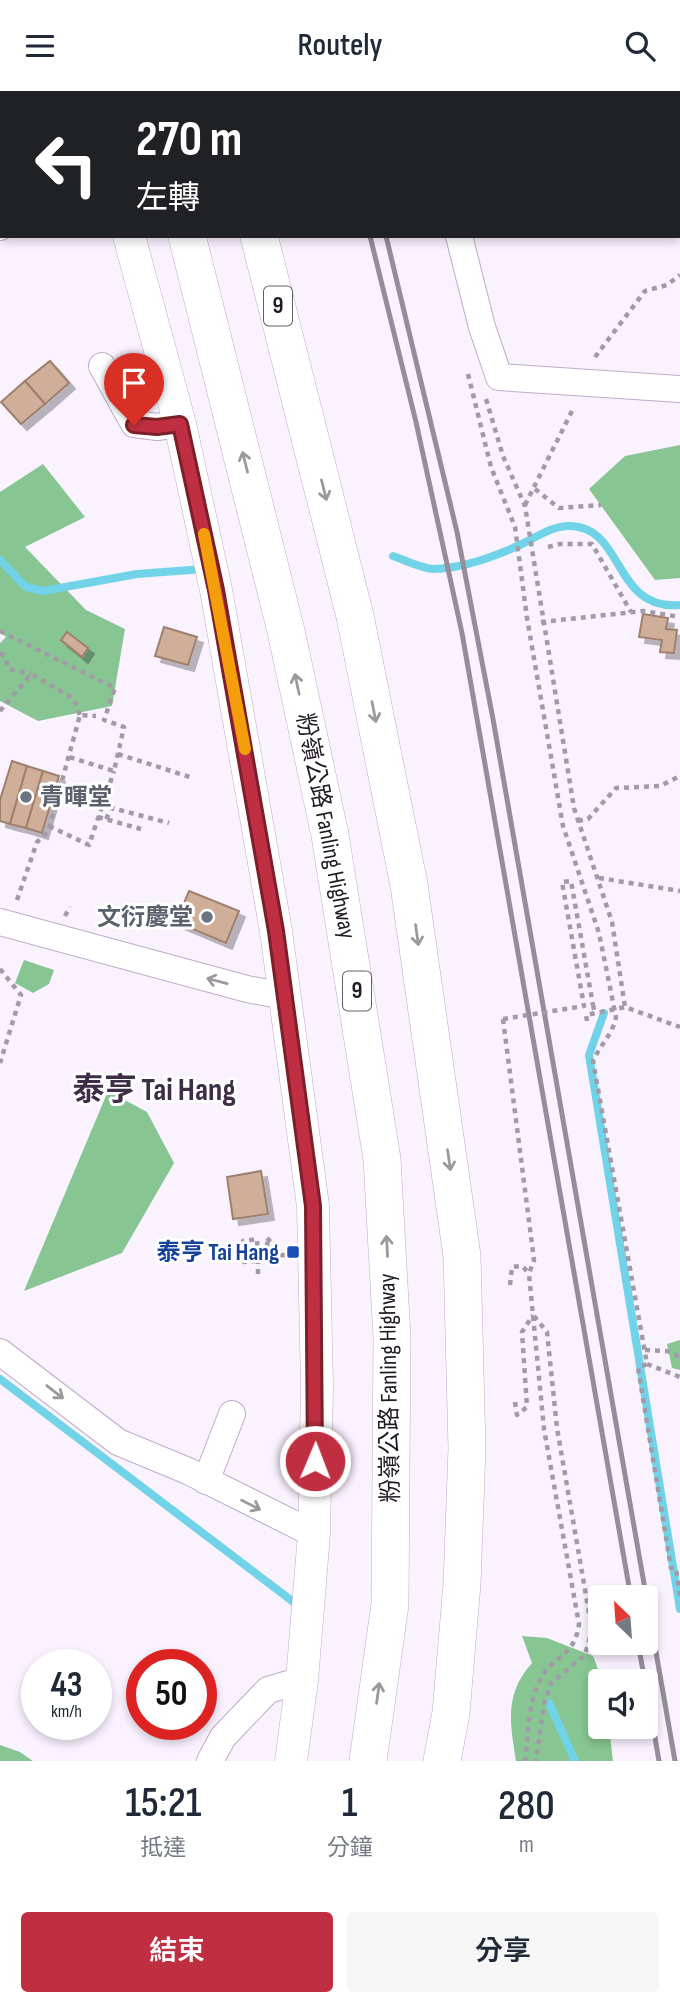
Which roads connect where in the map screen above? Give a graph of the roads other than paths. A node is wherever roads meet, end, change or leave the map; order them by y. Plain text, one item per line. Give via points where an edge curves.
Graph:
1 (130, 238) edge
2 (188, 238) edge
3 (260, 238) edge
4 (459, 238) edge
5 (102, 366) dead end
6 (680, 389) edge
7 (180, 424) junction
8 (8, 914) edge
9 (284, 996) junction
10 (0, 1352) edge
11 (232, 1414) dead end
12 (206, 1481) junction
13 (314, 1534) junction
14 (302, 1680) junction
15 (210, 1761) edge
16 (291, 1761) edge
17 (368, 1761) edge
18 (442, 1761) edge

1 - 7 main road
17 -> 2 highway, 粉嶺公路 Fanling Highway / 9 via 390,1604 392,1338 382,1159 327,821 277,592
3 -> 18 highway, 9 via 355,616 399,836 463,1256 467,1448 462,1584 451,1713
4 - 6 street via 482,327 491,384
5 - 7 street via 134,425
7 - 9 main road via 219,603
9 -> 8 street via 247,989
9 - 13 main road via 313,1206
10 -> 12 street via 118,1442
11 - 12 street
12 -> 13 street
13 - 14 main road
14 - 15 street via 268,1690 223,1737
14 - 16 main road

